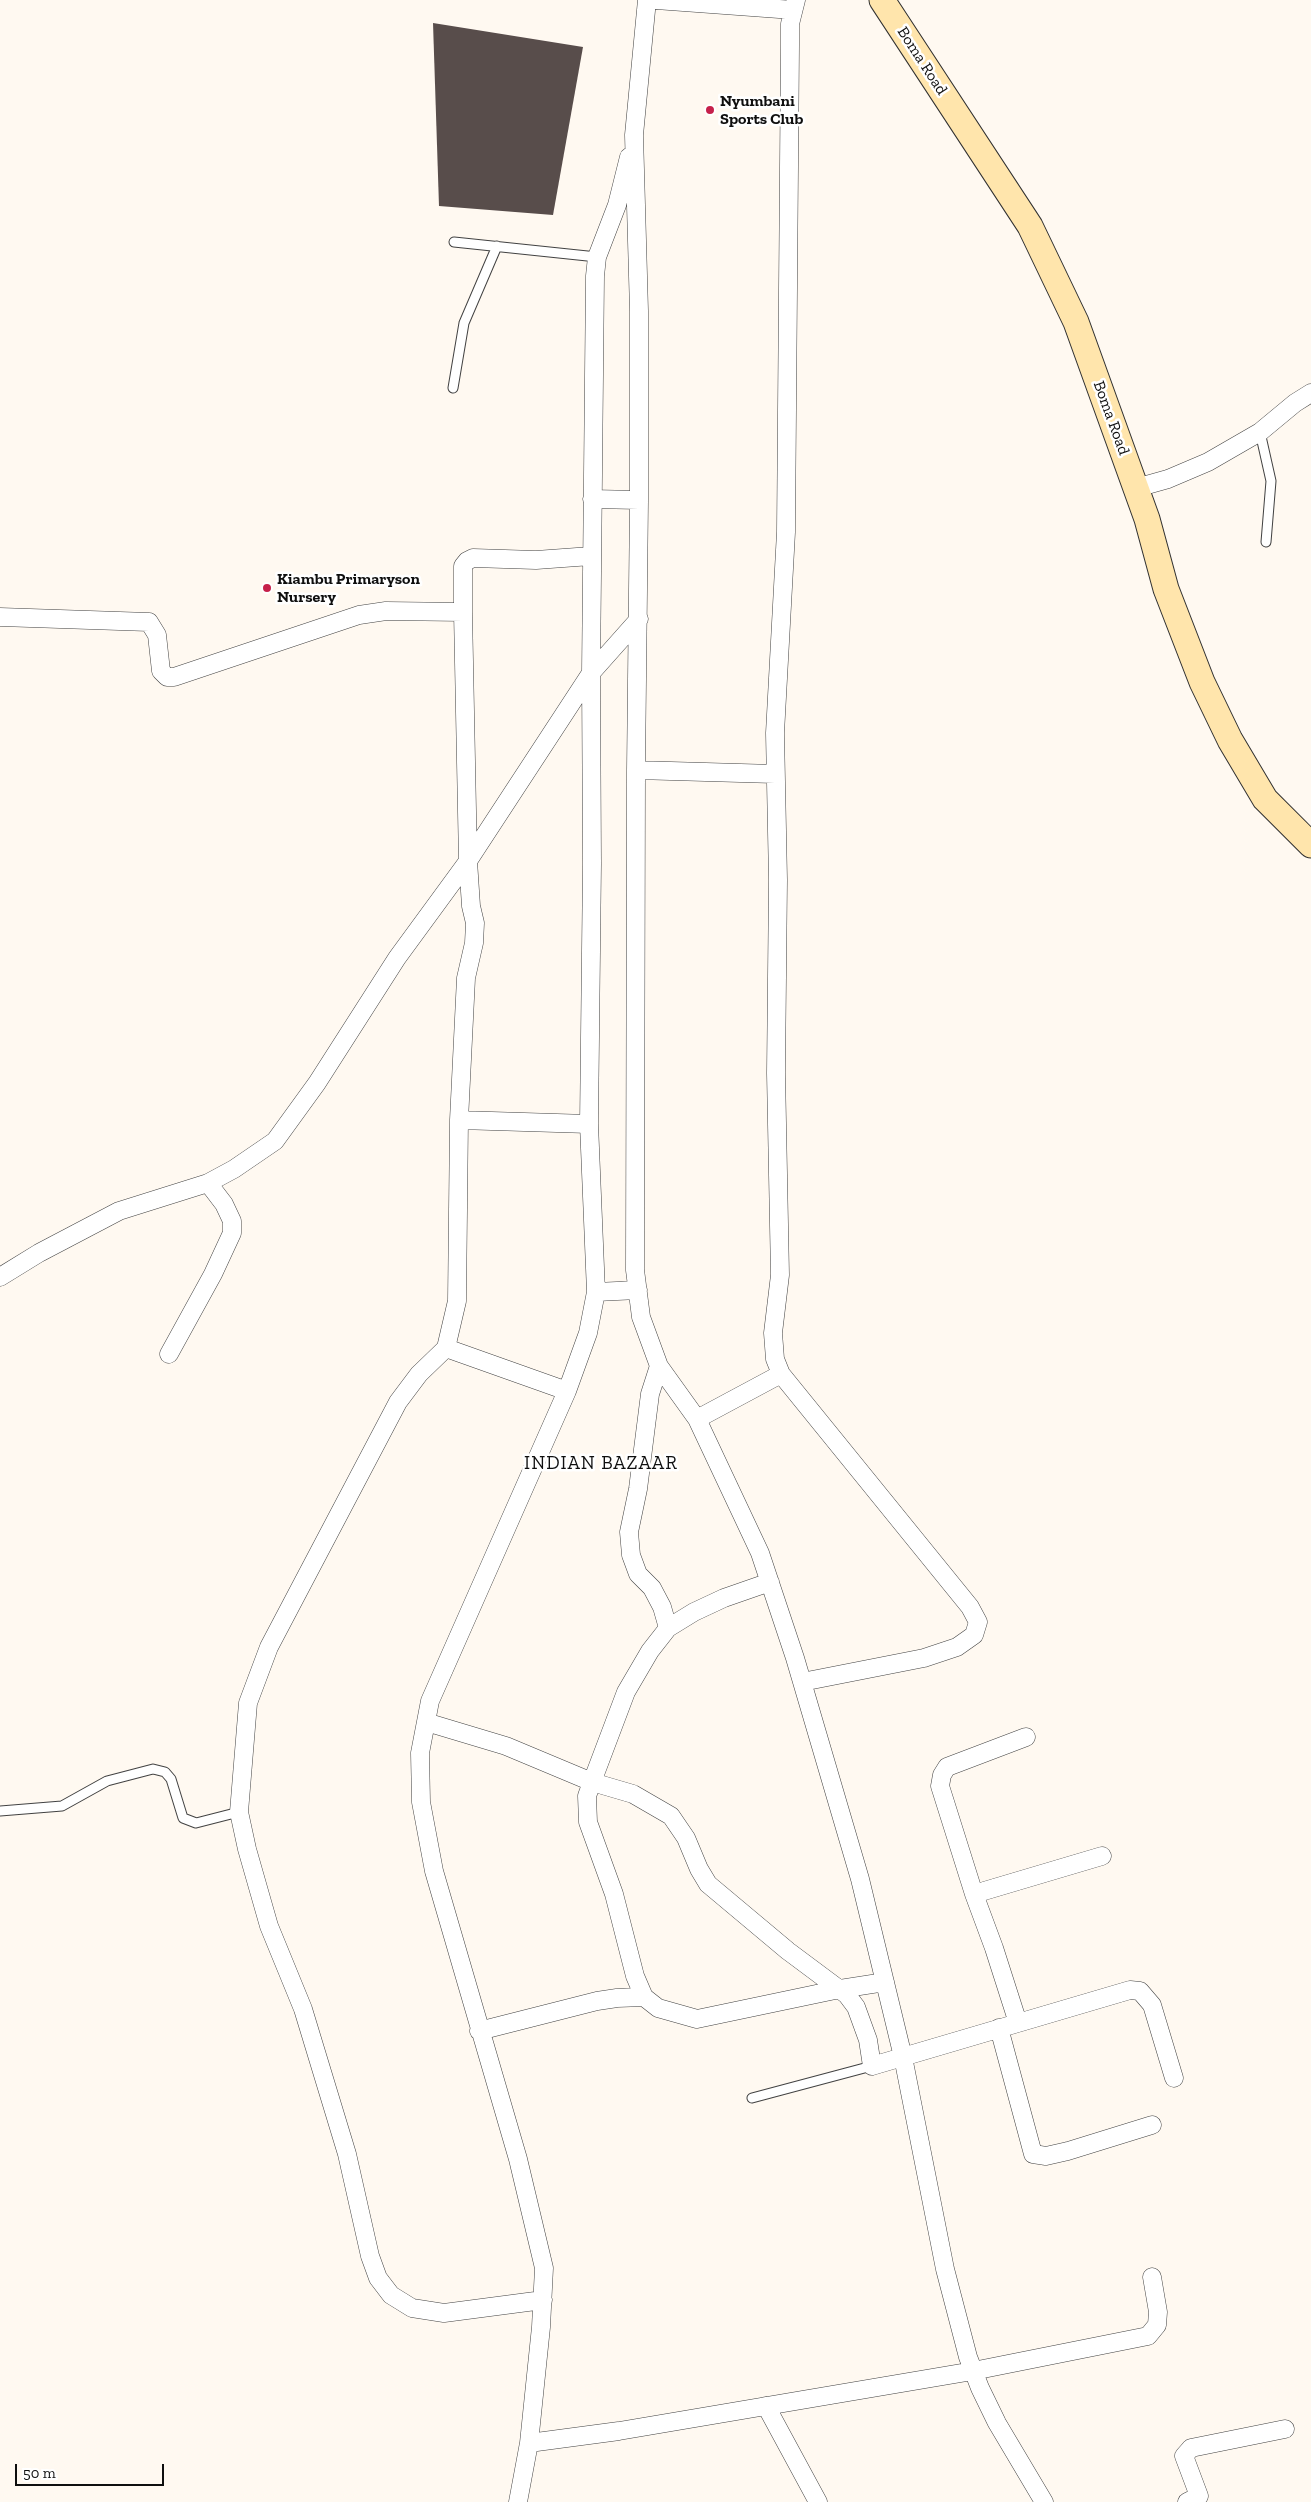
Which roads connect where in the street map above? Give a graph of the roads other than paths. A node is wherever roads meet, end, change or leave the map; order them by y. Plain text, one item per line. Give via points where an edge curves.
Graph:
1 (647, 0) edge
2 (656, 0) edge
3 (882, 0) edge
4 (794, 5) edge
5 (634, 134) junction
6 (454, 242) dead end
7 (497, 246) junction
8 (597, 257) junction
9 (453, 388) dead end
10 (1311, 393) edge
11 (1260, 432) junction
12 (1136, 488) junction
13 (592, 499) junction
14 (639, 500) junction
15 (1266, 542) dead end
16 (592, 556) junction
17 (464, 612) junction
18 (0, 617) edge
19 (639, 619) junction
20 (590, 673) junction
21 (636, 770) junction
22 (775, 774) junction
23 (1311, 845) edge
24 (468, 861) junction
25 (459, 1120) junction
26 (589, 1124) junction
27 (208, 1183) junction
28 (0, 1277) edge
29 (638, 1290) junction
30 (596, 1292) junction
31 (446, 1348) junction
32 (169, 1354) dead end
33 (659, 1366) junction
34 (781, 1374) junction
35 (567, 1391) junction
36 (697, 1419) junction
37 (770, 1582) junction
38 (668, 1628) junction
39 (802, 1682) junction
40 (426, 1722) junction
41 (1026, 1737) dead end
42 (592, 1782) junction
43 (0, 1811) edge
44 (239, 1812) junction
45 (1102, 1856) dead end
46 (974, 1894) junction
47 (885, 1982) junction
48 (840, 1989) junction
49 (644, 1997) junction
50 (1018, 2023) junction
51 (999, 2028) junction
52 (479, 2031) junction
53 (903, 2057) junction
54 (872, 2066) junction
55 (1174, 2078) dead end
56 (752, 2098) dead end
57 (1152, 2125) dead end
58 (1152, 2277) dead end
59 (542, 2300) junction
60 (973, 2371) junction
61 (766, 2406) junction
62 (1285, 2429) dead end
63 (529, 2443) junction
64 (518, 2502) edge
65 (818, 2502) edge
66 (1044, 2502) edge
67 (1187, 2502) edge

1 - 5 street
2 - 4 street
3 - 12 main road, Boma Road via 1030,226 1076,322
4 - 22 street via 790,24 786,532
5 - 8 street via 617,205
5 - 14 street via 639,310
6 - 7 lane
7 - 8 lane
7 - 9 lane via 464,323
8 - 13 street via 594,276
10 - 11 street
11 - 12 street via 1208,462
11 - 15 lane via 1271,481
12 - 23 main road, Boma Road via 1166,589 1202,682 1230,740 1265,799
13 - 14 street
13 - 16 street
14 - 19 street
16 - 17 street via 536,560 473,558 463,566
16 - 20 street
17 - 18 street via 386,611 359,615 174,677 167,677 161,671 157,635 149,622
17 - 24 street
19 - 20 street
19 - 21 street
20 - 24 street
20 - 26 street
21 - 22 street
21 - 29 street via 635,1270
22 - 34 street via 780,1275 773,1332 775,1359
24 - 25 street via 475,923 466,978
24 - 27 street via 397,958 317,1083 275,1141
25 - 26 street
25 - 31 street via 458,1301
26 - 30 street
27 - 28 street via 118,1212
27 - 32 street via 224,1204 232,1221 232,1233 214,1274
29 - 30 street
29 - 33 street via 641,1317
30 - 35 street via 588,1333
31 - 35 street
31 - 44 street via 398,1402 269,1647 248,1703
33 - 36 street
33 - 38 street via 650,1394 629,1532 631,1555 638,1574 652,1588
34 - 36 street
34 - 39 street via 970,1607 978,1622 974,1636 958,1647 924,1658
35 - 40 street via 430,1701
36 - 37 street via 760,1553
37 - 38 street via 724,1598
37 - 39 street
38 - 42 street via 626,1692
39 - 47 street via 860,1879
40 - 42 street via 506,1746
40 - 52 street via 420,1753 421,1802 434,1871
41 - 46 street via 963,1759 947,1767 942,1775 940,1786 945,1805
42 - 48 street via 633,1794 671,1816 686,1838 698,1869 708,1884 788,1951
42 - 49 street via 588,1796 588,1822 614,1894 635,1976
43 - 44 lane via 62,1806 107,1781 153,1769 165,1772 172,1779 184,1818 196,1823
44 - 59 street via 269,1926 303,2009 347,2154 378,2278 391,2295 412,2308 444,2313
45 - 46 street
46 - 50 street
47 - 48 street
47 - 53 street
48 - 49 street via 697,2019 658,2008
48 - 54 street via 856,2007 868,2040
49 - 52 street via 596,2002
50 - 51 street
50 - 55 street via 1130,1990 1140,1991 1152,2005
51 - 53 street
51 - 57 street via 1033,2154 1039,2157 1053,2154
52 - 59 street via 534,2224 544,2268
53 - 54 street
53 - 60 street via 945,2269
54 - 56 lane
58 - 60 street via 1158,2312 1157,2325 1148,2336
59 - 63 street
60 - 61 street
60 - 66 street via 997,2423
61 - 63 street
61 - 65 street
62 - 67 street via 1191,2448 1184,2456 1200,2496
63 - 64 street

